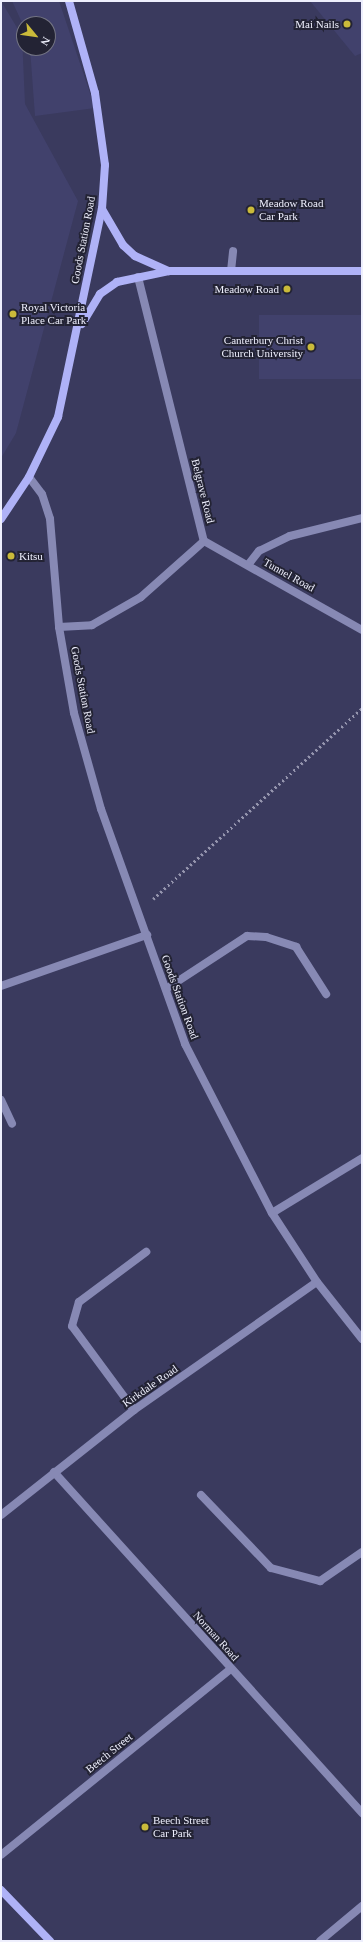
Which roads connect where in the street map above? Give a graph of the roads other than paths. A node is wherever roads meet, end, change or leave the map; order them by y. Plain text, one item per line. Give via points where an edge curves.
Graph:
1 (69, 1) edge
2 (102, 209) junction
3 (233, 251) dead end
4 (169, 271) junction
5 (231, 271) junction
6 (362, 271) edge
7 (138, 277) junction
8 (79, 328) junction
9 (29, 477) junction
10 (1, 518) edge
11 (362, 518) edge
12 (204, 541) junction
13 (248, 565) junction
14 (60, 627) junction
15 (362, 630) edge
16 (147, 936) junction
17 (1, 986) edge
18 (166, 989) junction
19 (326, 994) dead end
20 (1, 1100) edge
21 (12, 1124) dead end
22 (362, 1158) edge
23 (272, 1213) junction
24 (146, 1252) dead end
25 (317, 1282) junction
26 (362, 1339) edge
27 (134, 1410) junction
28 (54, 1472) junction
29 (201, 1495) dead end
30 (1, 1515) edge
31 (362, 1552) edge
32 (231, 1669) junction
33 (362, 1813) edge
34 (1, 1855) edge
35 (1, 1890) edge
36 (362, 1906) edge
37 (50, 1941) edge
38 (320, 1941) edge

1 - 2 street, Goods Station Road via 95,93 105,165
2 - 4 street via 129,250
2 - 8 street, Goods Station Road via 87,268
3 - 5 street
4 - 5 street
4 - 7 street
5 - 6 street
7 - 8 street via 116,282 100,294
7 - 12 street, Belgrave Road
8 - 9 street, Goods Station Road via 58,417
9 - 10 street
9 - 14 street, Goods Station Road via 42,494 50,519
11 - 13 street via 290,536 259,551
12 - 13 street, Tunnel Road
12 - 14 street, Belgrave Road via 141,597 92,625
13 - 15 street, Tunnel Road
14 - 16 street, Goods Station Road via 74,713 101,809
16 - 17 street
16 - 18 street, Goods Station Road
18 - 19 street via 247,936 266,937 296,947
18 - 23 street, Goods Station Road via 185,1044
20 - 21 street
22 - 23 street
23 - 25 street, Goods Station Road
24 - 27 street via 79,1302 72,1326
25 - 26 street, Goods Station Road
25 - 27 street, Kirkdale Road
27 - 28 street, Kirkdale Road
28 - 30 street, Kirkdale Road
28 - 32 street, Norman Road
29 - 31 street via 271,1568 320,1581
32 - 33 street, Norman Road
32 - 34 street, Beech Street
35 - 37 street
36 - 38 street

